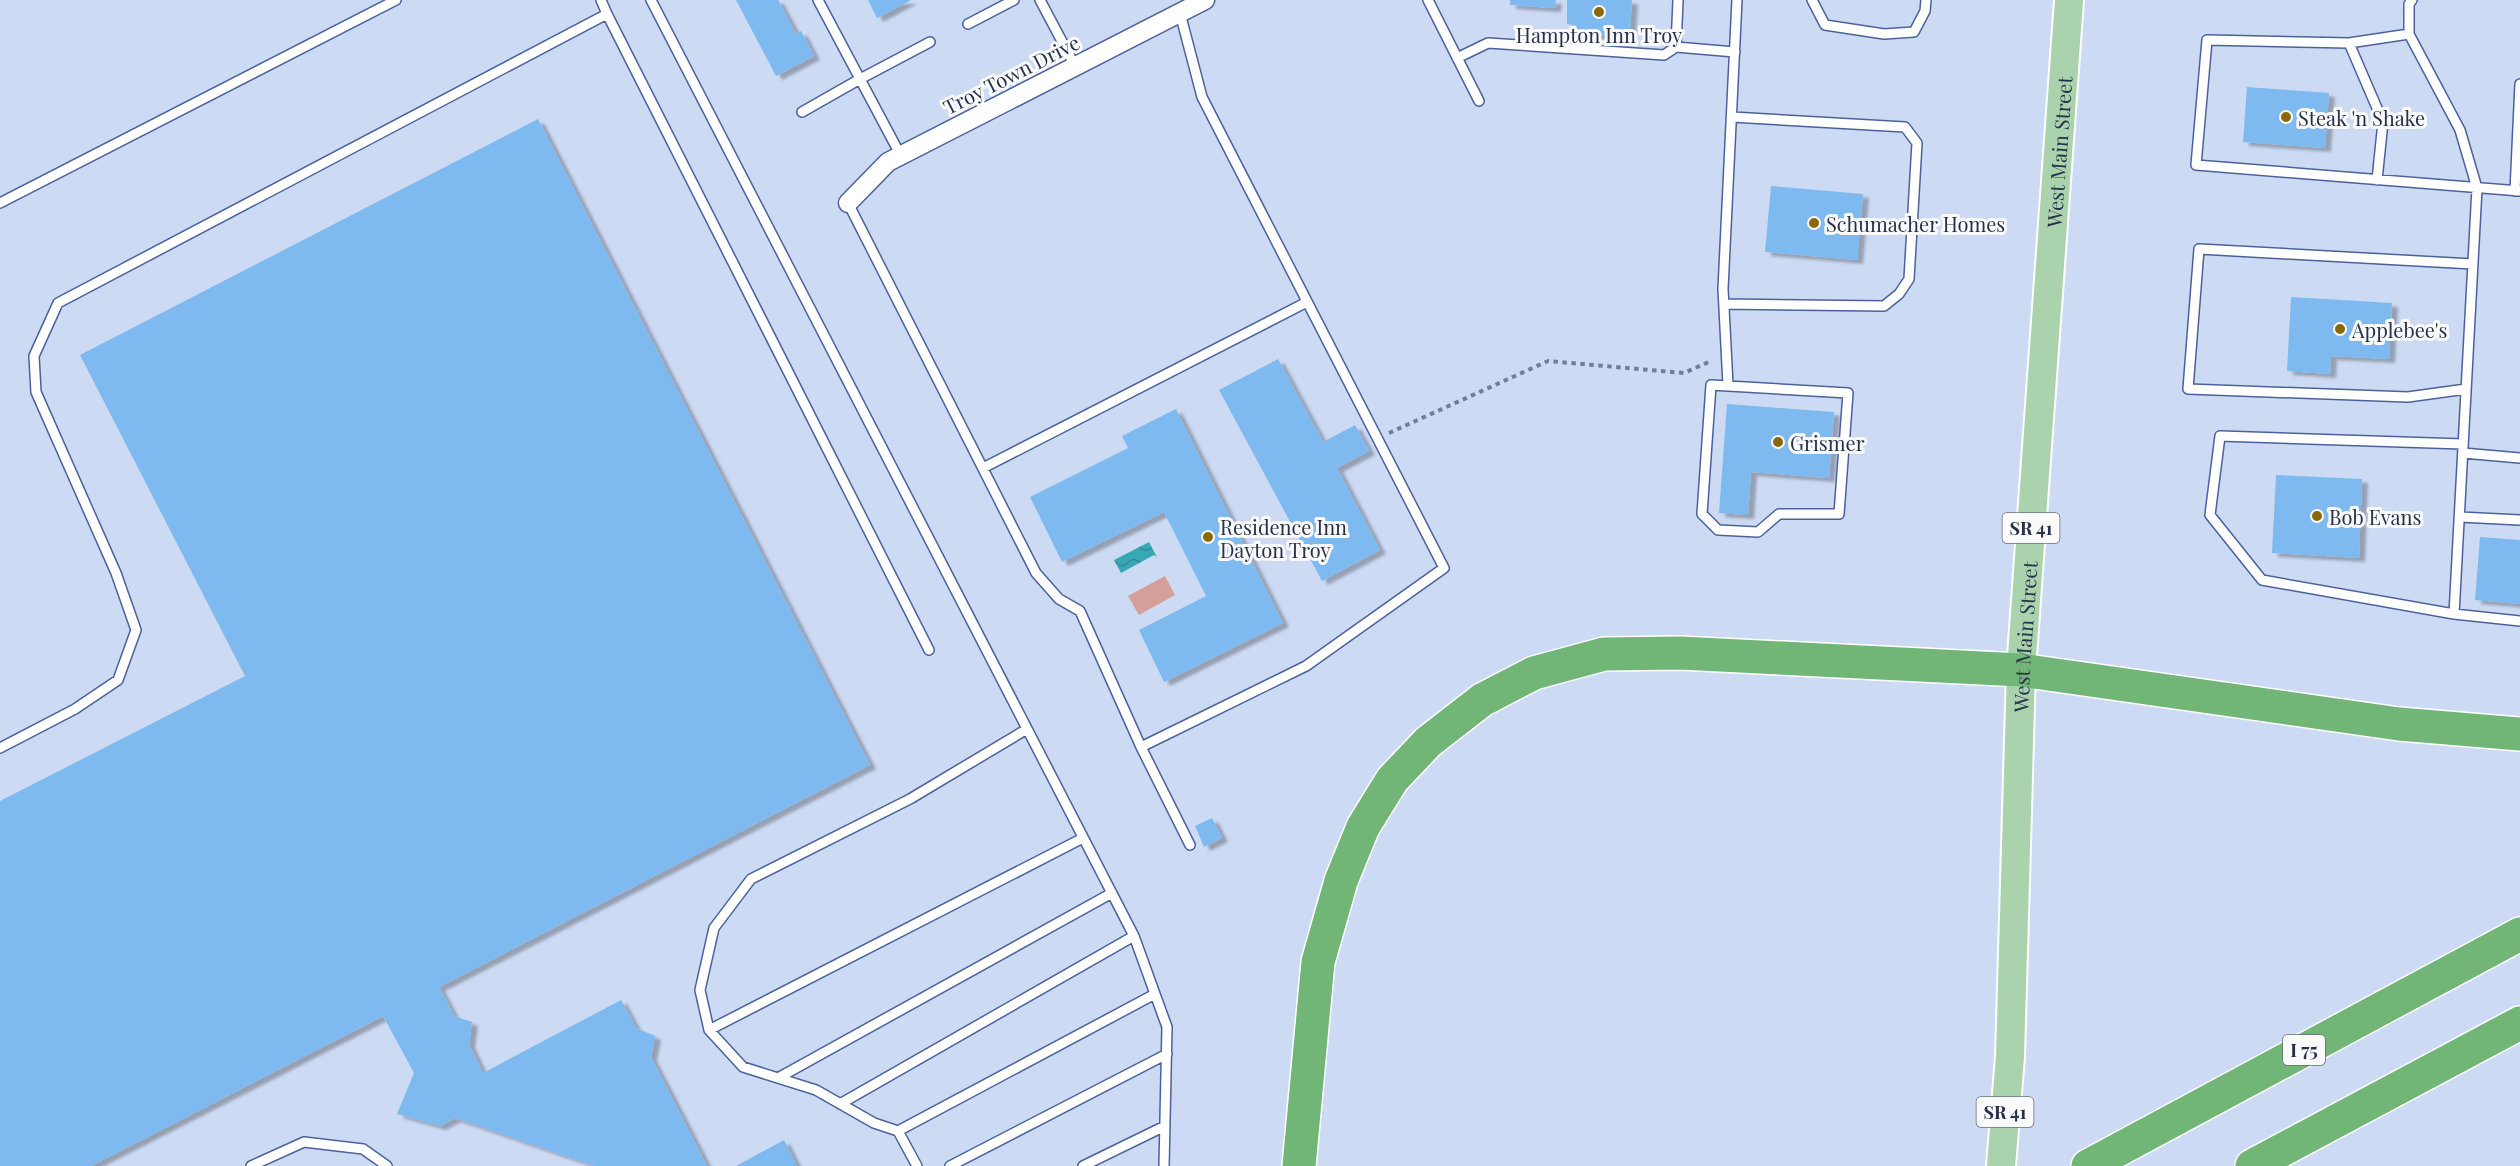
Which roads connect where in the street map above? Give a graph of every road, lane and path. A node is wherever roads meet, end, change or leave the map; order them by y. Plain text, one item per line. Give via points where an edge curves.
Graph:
1 (396, 0) edge
2 (601, 0) edge
3 (651, 0) edge
4 (818, 0) edge
5 (1014, 0) edge
6 (1040, 0) edge
7 (1205, 0) edge
8 (1428, 0) edge
9 (1678, 0) edge
10 (1737, 0) edge
11 (1812, 0) edge
12 (1926, 0) edge
13 (2069, 0) edge
14 (2412, 0) edge
15 (1180, 13) junction
16 (607, 15) junction
17 (968, 24) dead end
18 (2409, 34) junction
19 (930, 42) dead end
20 (2349, 43) junction
21 (1676, 47) junction
22 (1735, 52) junction
23 (1457, 58) junction
24 (1075, 66) junction
25 (860, 79) junction
26 (2520, 84) edge
27 (1479, 101) dead end
28 (802, 112) dead end
29 (1732, 117) junction
30 (901, 156) junction
31 (2377, 180) junction
32 (2477, 188) junction
33 (2517, 191) edge
34 (0, 203) edge
35 (849, 203) joint
36 (2473, 264) junction
37 (1307, 302) junction
38 (1724, 304) junction
39 (1726, 335) junction
40 (1728, 385) junction
41 (2466, 389) junction
42 (1377, 438) junction
43 (2463, 448) junction
44 (2520, 458) edge
45 (983, 468) junction
46 (2460, 517) junction
47 (2520, 520) edge
48 (2454, 614) junction
49 (2520, 621) edge
50 (929, 650) dead end
51 (2021, 670) junction
52 (1027, 729) junction
53 (2520, 734) edge
54 (1141, 747) junction
55 (0, 748) edge
56 (1083, 838) junction
57 (1190, 845) dead end
58 (1112, 893) junction
59 (2520, 934) edge
60 (1134, 936) junction
61 (1155, 994) junction
62 (2520, 1023) edge
63 (709, 1030) junction
64 (1167, 1054) junction
65 (778, 1078) junction
66 (840, 1104) junction
67 (1165, 1126) junction
68 (898, 1131) junction
69 (251, 1166) edge
70 (387, 1166) edge
71 (917, 1166) edge
72 (950, 1166) edge
73 (1083, 1166) edge
74 (1164, 1166) edge
75 (1299, 1166) edge
76 (2001, 1166) edge
77 (2088, 1166) edge
78 (2252, 1166) edge

1 - 34 lane
2 - 16 lane
3 - 52 lane
4 - 25 lane
5 - 17 lane
6 - 24 lane
7 - 15 street, Troy Town Drive
8 - 23 lane
9 - 21 lane
10 - 22 lane
11 - 12 lane via 1825,25 1884,34 1914,33
13 - 51 main road, West Main Street / SR 41
14 - 18 lane
15 - 24 street, Troy Town Drive
15 - 37 lane via 1202,97
16 - 50 lane
16 - 55 lane via 58,303 34,356 36,392 116,573 136,630 118,680 75,710
18 - 20 lane
18 - 32 lane via 2460,130
19 - 25 lane
20 - 31 lane via 2383,122
20 - 31 lane via 2206,40 2196,165
21 - 22 lane
21 - 23 lane via 1664,55 1488,43
22 - 29 lane
23 - 27 lane
24 - 30 street, Troy Town Drive
25 - 28 lane
25 - 30 lane
26 - 33 lane
29 - 38 lane
29 - 38 lane via 1905,127 1917,143 1909,279 1899,294 1884,306
30 - 35 street, Troy Town Drive via 888,162
31 - 32 lane
32 - 33 lane
32 - 36 lane
35 - 45 lane
36 - 41 lane
36 - 41 lane via 2199,249 2188,389 2408,397
37 - 42 lane
37 - 45 lane
38 - 39 lane
39 - 40 lane
39 - 42 path via 1710,363 1684,373 1548,361
40 - 40 lane via 1711,385 1702,514 1718,530 1758,532 1779,514 1839,514 1848,393
41 - 43 lane
42 - 54 lane via 1444,568 1306,666
43 - 44 lane
43 - 46 lane
43 - 48 lane via 2220,436 2210,515 2262,580
45 - 54 lane via 1036,573 1059,599 1080,611
46 - 47 lane
46 - 48 lane
48 - 49 lane
51 - 53 highway via 2399,724
51 - 75 highway via 1680,652 1604,654 1533,674 1482,700 1428,742 1392,780 1363,827 1341,881 1318,962
51 - 76 main road, West Main Street / SR 41 via 2010,1057
52 - 56 lane
52 - 63 lane via 910,799 751,879 714,928 700,990
54 - 57 lane
56 - 58 lane
56 - 63 lane
58 - 60 lane
58 - 65 lane
59 - 77 highway, I 75
60 - 61 lane
60 - 66 lane
61 - 64 lane via 1167,1027
61 - 68 lane
62 - 78 highway
63 - 65 lane via 743,1067
64 - 67 lane
64 - 72 lane
65 - 66 lane via 816,1090
66 - 68 lane
67 - 73 lane
67 - 74 lane
68 - 71 lane
69 - 70 lane via 303,1142 363,1149

